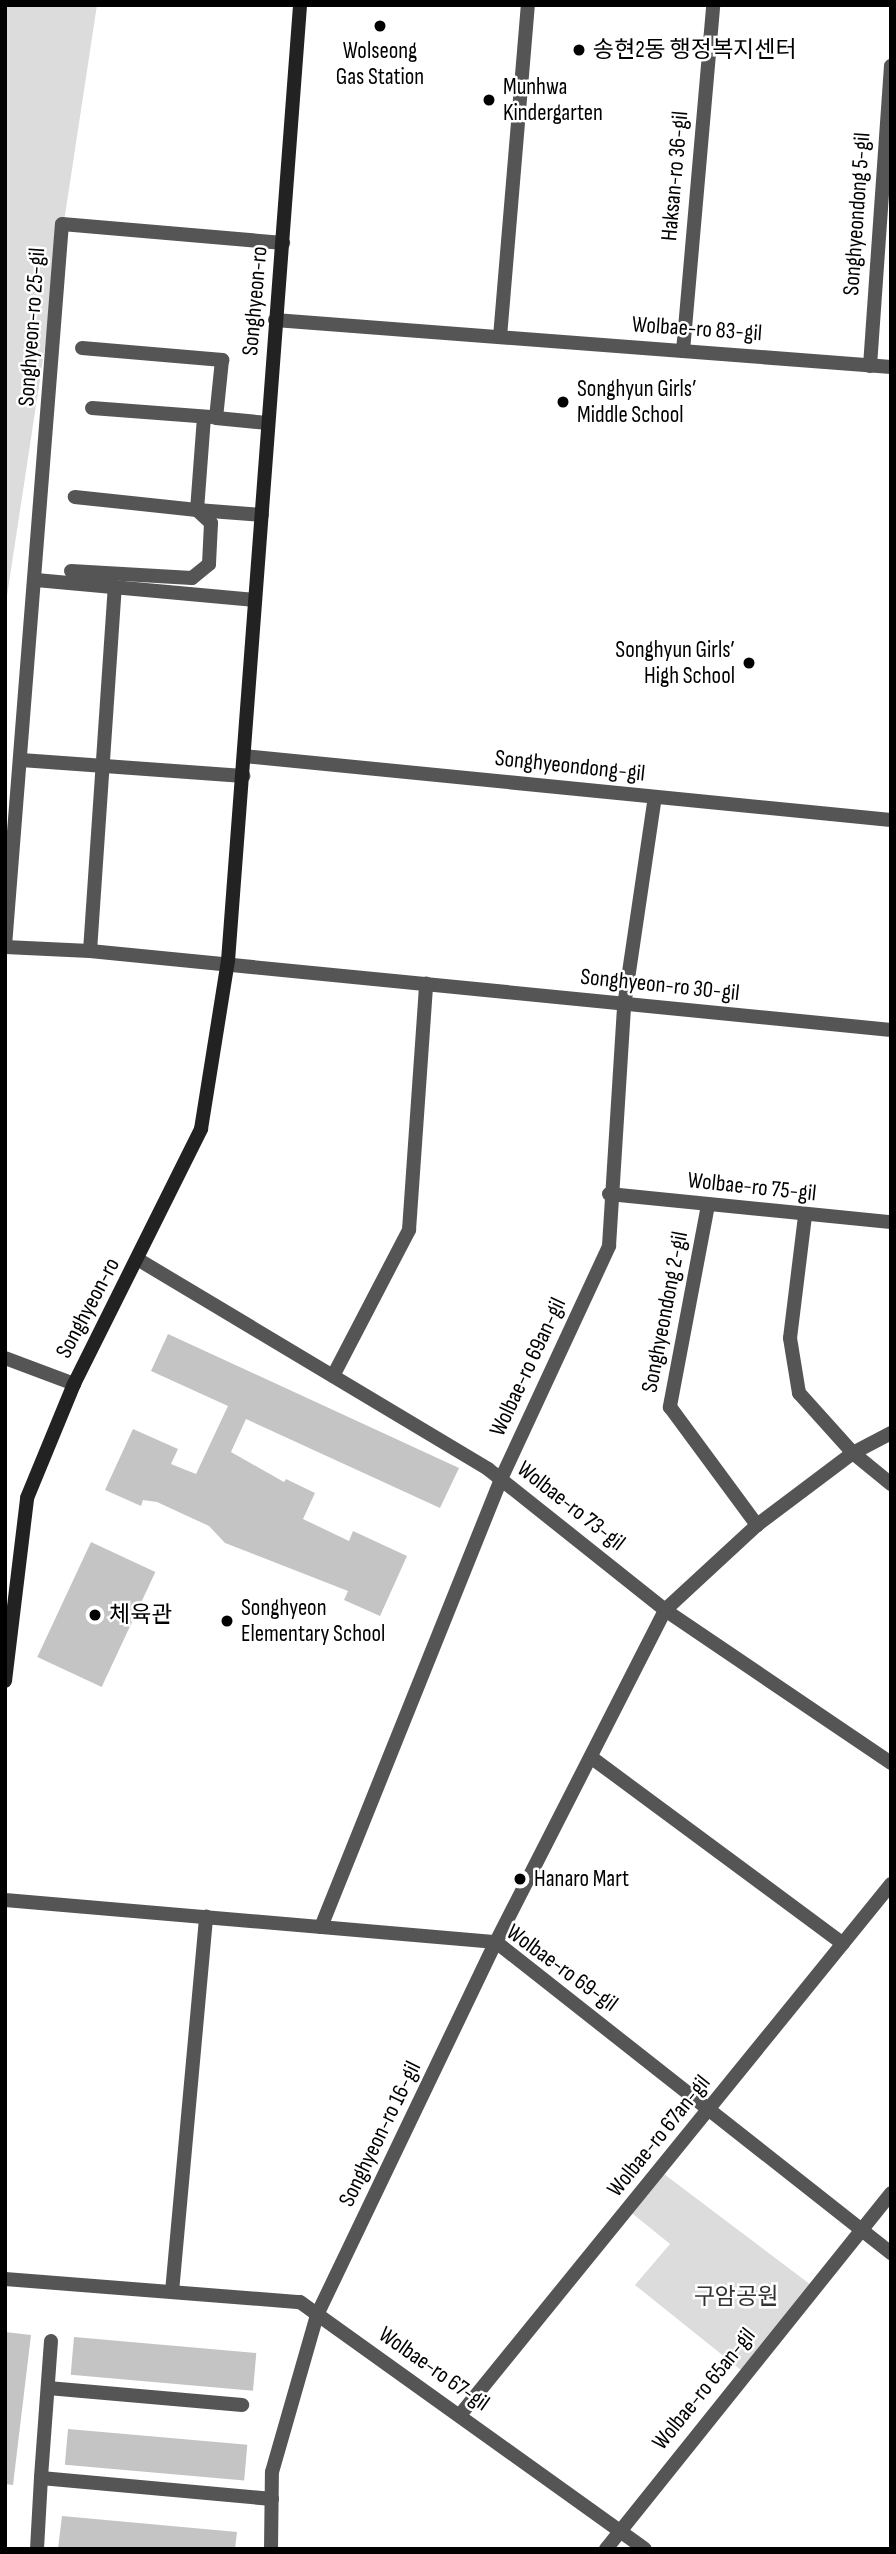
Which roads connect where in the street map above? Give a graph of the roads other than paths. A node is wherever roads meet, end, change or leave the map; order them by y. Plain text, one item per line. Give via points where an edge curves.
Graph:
1 (300, 5) edge
2 (528, 5) edge
3 (713, 5) edge
4 (891, 66) edge
5 (283, 243) junction
6 (275, 320) junction
7 (500, 337) junction
8 (82, 348) dead end
9 (683, 351) junction
10 (870, 366) junction
11 (891, 367) edge
12 (92, 408) dead end
13 (210, 417) junction
14 (268, 423) junction
15 (75, 497) dead end
16 (197, 510) junction
17 (262, 515) junction
18 (71, 571) dead end
19 (36, 580) junction
20 (115, 587) junction
21 (256, 600) junction
22 (244, 756) junction
23 (21, 760) junction
24 (103, 766) junction
25 (243, 776) junction
26 (654, 797) junction
27 (891, 820) edge
28 (5, 947) edge
29 (90, 951) junction
30 (228, 961) junction
31 (426, 984) junction
32 (624, 1006) junction
33 (891, 1030) edge
34 (609, 1195) junction
35 (708, 1205) junction
36 (805, 1216) junction
37 (891, 1222) edge
38 (139, 1260) junction
39 (5, 1358) edge
40 (333, 1376) junction
41 (74, 1384) junction
42 (891, 1433) edge
43 (853, 1453) junction
44 (501, 1479) junction
45 (891, 1484) edge
46 (757, 1525) junction
47 (665, 1610) junction
48 (7, 1642) edge
49 (5, 1681) edge
50 (592, 1758) junction
51 (891, 1762) edge
52 (891, 1884) edge
53 (5, 1900) edge
54 (206, 1917) junction
55 (321, 1927) junction
56 (496, 1942) junction
57 (843, 1944) junction
58 (710, 2110) junction
59 (891, 2193) edge
60 (861, 2230) junction
61 (891, 2253) edge
62 (5, 2279) edge
63 (172, 2291) junction
64 (317, 2315) junction
65 (51, 2342) dead end
66 (48, 2388) junction
67 (242, 2404) dead end
68 (460, 2415) junction
69 (41, 2478) junction
70 (272, 2499) junction
71 (621, 2529) junction
72 (37, 2549) edge
73 (271, 2549) edge
74 (606, 2549) edge
75 (645, 2549) edge

1 - 5 main road, Songhyeon-ro
2 - 7 street
3 - 9 street, Haksan-ro 36-gil
4 - 10 street, Songhyeondong 5-gil
5 - 6 main road, Songhyeon-ro
5 - 19 street, Songhyeon-ro 25-gil via 62,224
6 - 7 street, Wolbae-ro 83-gil
6 - 14 main road, Songhyeon-ro
7 - 9 street, Wolbae-ro 83-gil
8 - 13 street via 222,359
9 - 10 street, Wolbae-ro 83-gil
10 - 11 street, Wolbae-ro 83-gil
12 - 13 street
13 - 14 street
13 - 16 street
14 - 17 main road, Songhyeon-ro
15 - 16 street
16 - 17 street
16 - 18 street via 211,523 209,564 192,578
17 - 21 main road, Songhyeon-ro
19 - 20 street
19 - 23 street, Songhyeon-ro 25-gil
20 - 21 street
20 - 24 street
21 - 22 main road, Songhyeon-ro
22 - 25 main road, Songhyeon-ro
22 - 26 street, Songhyeondong-gil
23 - 24 street
23 - 28 street, Songhyeon-ro 25-gil
24 - 25 street
24 - 29 street
25 - 30 main road, Songhyeon-ro
26 - 27 street, Songhyeondong-gil
26 - 32 street, Wolbae-ro 69an-gil
28 - 29 street
29 - 30 street
30 - 31 street, Songhyeon-ro 30-gil
30 - 38 main road, Songhyeon-ro via 201,1129
31 - 32 street, Songhyeon-ro 30-gil
31 - 40 street via 409,1230
32 - 33 street, Songhyeon-ro 30-gil
32 - 34 street, Wolbae-ro 69an-gil
34 - 35 street, Wolbae-ro 75-gil
34 - 44 street, Wolbae-ro 69an-gil via 609,1246
35 - 36 street, Wolbae-ro 75-gil
35 - 46 street, Songhyeondong 2-gil via 670,1407
36 - 37 street, Wolbae-ro 75-gil
36 - 43 street via 790,1338 799,1393
38 - 40 street, Wolbae-ro 73-gil
38 - 41 main road, Songhyeon-ro
39 - 41 street
40 - 44 street, Wolbae-ro 73-gil
41 - 48 main road, Songhyeon-ro via 27,1498
42 - 43 street
43 - 45 street
43 - 46 street
44 - 47 street, Wolbae-ro 73-gil
44 - 55 street, Wolbae-ro 69an-gil
46 - 47 street
47 - 50 street, Songhyeon-ro 16-gil
47 - 51 street, Wolbae-ro 73-gil
48 - 49 main road, Songhyeon-ro
50 - 56 street, Songhyeon-ro 16-gil
50 - 57 street
52 - 57 street, Wolbae-ro 67an-gil
53 - 54 street, Wolbae-ro 69-gil
54 - 55 street, Wolbae-ro 69-gil
54 - 63 street
55 - 56 street, Wolbae-ro 69-gil
56 - 58 street, Wolbae-ro 69-gil
56 - 64 street, Songhyeon-ro 16-gil
57 - 58 street, Wolbae-ro 67an-gil
58 - 60 street, Wolbae-ro 69-gil
58 - 68 street, Wolbae-ro 67an-gil
59 - 60 street, Wolbae-ro 65an-gil
60 - 61 street, Wolbae-ro 69-gil
60 - 71 street, Wolbae-ro 65an-gil
62 - 63 street, Wolbae-ro 67-gil
63 - 64 street, Wolbae-ro 67-gil via 300,2302
64 - 68 street, Wolbae-ro 67-gil
64 - 70 street, Songhyeon-ro 16-gil via 272,2472
65 - 66 street
66 - 67 street
66 - 69 street
68 - 71 street, Wolbae-ro 67-gil
69 - 70 street
69 - 72 street
70 - 73 street, Songhyeon-ro 16-gil
71 - 74 street, Wolbae-ro 65an-gil
71 - 75 street, Wolbae-ro 67-gil

